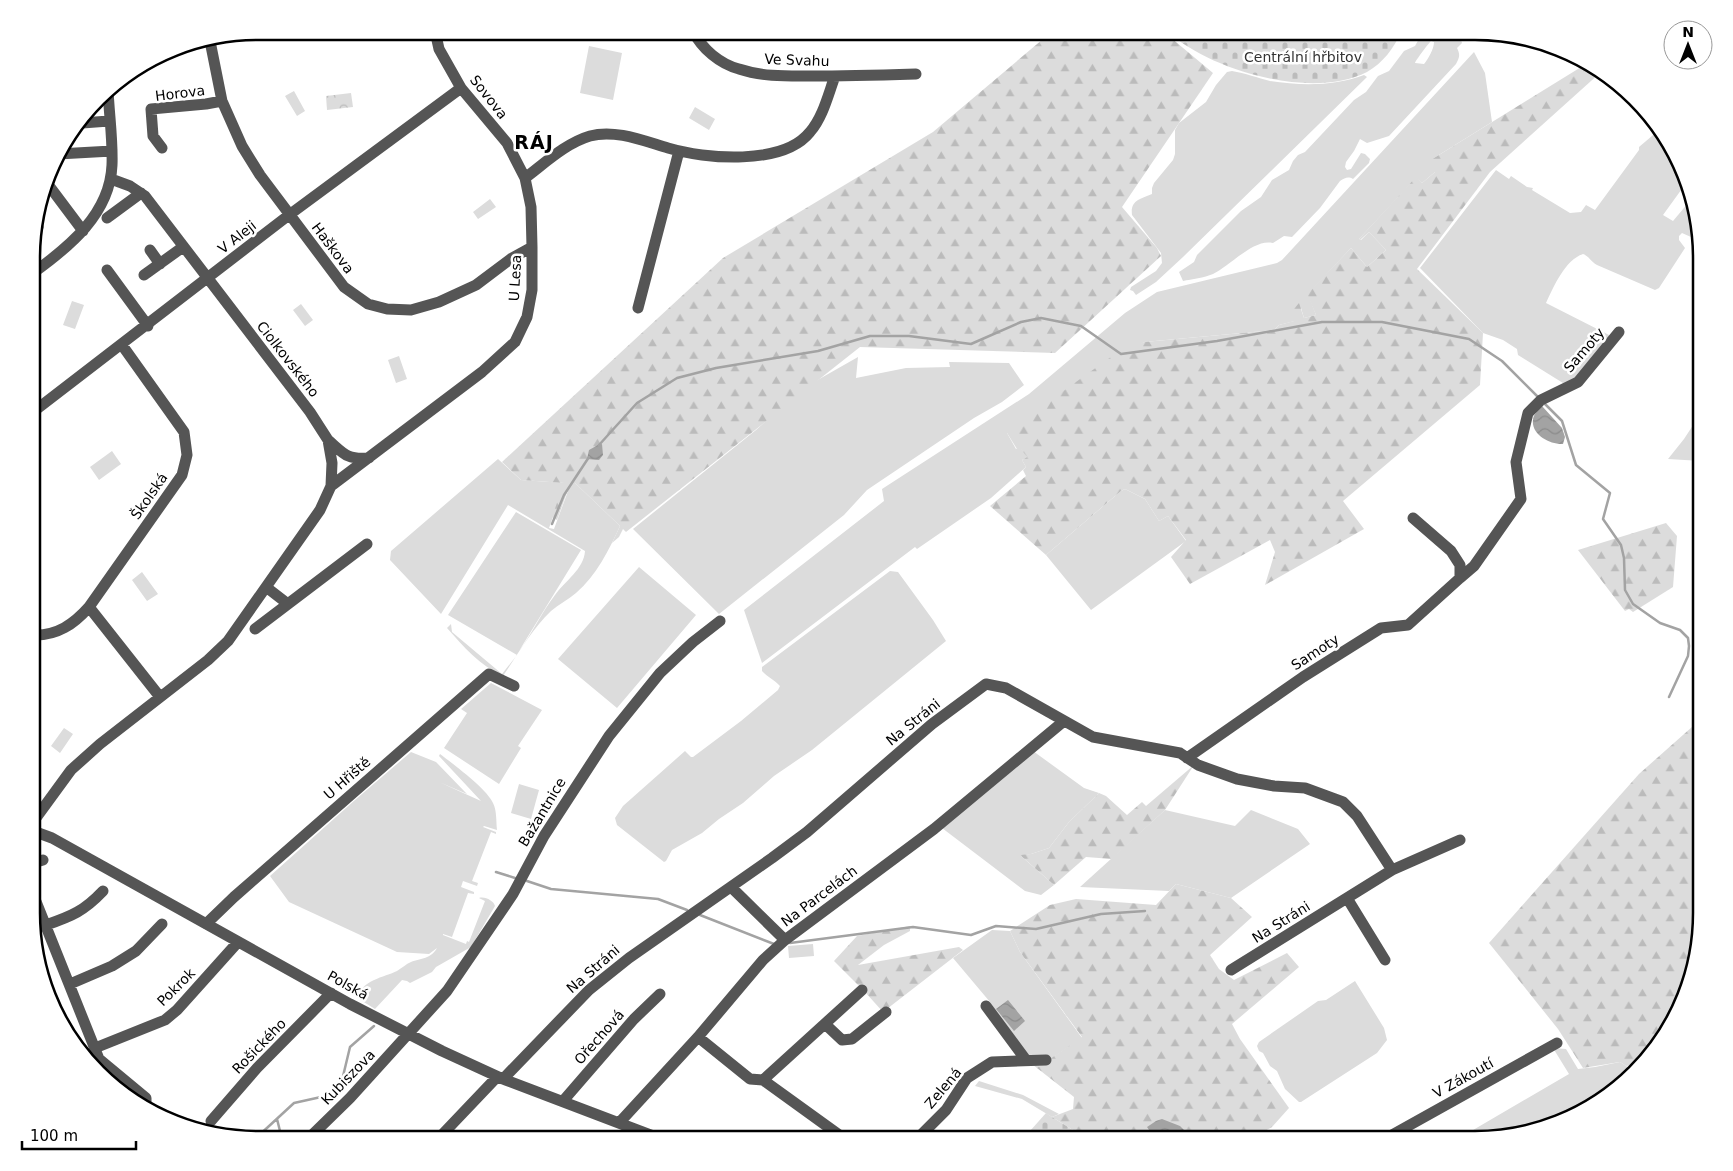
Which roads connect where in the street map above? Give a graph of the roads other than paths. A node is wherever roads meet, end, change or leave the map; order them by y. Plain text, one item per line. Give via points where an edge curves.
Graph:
1 (437, 40) edge
2 (699, 40) edge
3 (211, 45) edge
4 (916, 74) dead end
5 (835, 76) junction
6 (461, 88) junction
7 (109, 99) edge
8 (222, 100) junction
9 (110, 121) junction
10 (87, 123) edge
11 (162, 148) dead end
12 (112, 151) junction
13 (679, 151) junction
14 (67, 154) edge
15 (110, 178) junction
16 (526, 178) junction
17 (52, 189) edge
18 (141, 193) junction
19 (289, 215) junction
20 (107, 218) dead end
21 (83, 231) junction
22 (183, 247) junction
23 (532, 247) junction
24 (150, 250) dead end
25 (160, 264) junction
26 (40, 268) edge
27 (107, 270) dead end
28 (144, 275) dead end
29 (208, 279) junction
30 (638, 308) dead end
31 (148, 326) junction
32 (1619, 332) dead end
33 (122, 346) junction
34 (40, 407) edge
35 (328, 440) junction
36 (369, 458) junction
37 (331, 486) junction
38 (1413, 518) dead end
39 (367, 544) dead end
40 (1460, 578) junction
41 (266, 587) junction
42 (288, 604) junction
43 (89, 607) junction
44 (720, 621) dead end
45 (255, 629) dead end
46 (40, 635) edge
47 (514, 686) dead end
48 (160, 696) junction
49 (1064, 721) junction
50 (1187, 758) junction
51 (40, 812) edge
52 (40, 833) edge
53 (1460, 840) dead end
54 (1392, 870) junction
55 (731, 887) junction
56 (103, 891) dead end
57 (1347, 898) junction
58 (40, 911) edge
59 (162, 924) dead end
60 (206, 924) junction
61 (46, 925) junction
62 (785, 940) junction
63 (238, 942) junction
64 (1386, 960) dead end
65 (1231, 970) dead end
66 (70, 984) junction
67 (862, 990) dead end
68 (331, 993) junction
69 (660, 994) dead end
70 (986, 1006) dead end
71 (886, 1012) dead end
72 (826, 1024) junction
73 (408, 1035) junction
74 (698, 1037) junction
75 (1557, 1043) dead end
76 (95, 1048) junction
77 (1026, 1060) junction
78 (1046, 1060) dead end
79 (500, 1078) junction
80 (763, 1080) junction
81 (146, 1100) edge
82 (562, 1102) junction
83 (211, 1121) dead end
84 (619, 1123) junction
85 (316, 1131) edge
86 (446, 1131) edge
87 (640, 1131) edge
88 (832, 1131) edge
89 (925, 1131) edge
90 (1399, 1131) edge

1 - 6 street, Sovova
2 - 5 street, Ve Svahu via 714,57 738,69 777,76
3 - 8 street, Haškova
4 - 5 street, Ve Svahu
5 - 13 street via 821,116 810,133 797,144 772,154 747,157 713,157
6 - 16 street, Sovova via 507,143
6 - 19 street, V Aleji
7 - 9 street
8 - 11 street, Horova via 151,109 153,136
8 - 19 street, Haškova via 242,146
9 - 10 street
9 - 12 street
12 - 14 street
12 - 15 street
13 - 16 street via 630,137 590,136 572,144
13 - 30 street
15 - 18 street, Ciolkovského
15 - 21 street via 104,199
16 - 23 street, U Lesa
17 - 21 street
18 - 20 street
18 - 22 street, Ciolkovského
19 - 23 street, Haškova via 344,287 368,304 387,309 411,310 439,302 476,284
19 - 29 street, V Aleji
21 - 26 street
22 - 25 street
22 - 29 street, Ciolkovského
23 - 36 street, U Lesa via 532,290 527,317 516,342
24 - 25 street
25 - 28 street
27 - 31 street
29 - 31 street, V Aleji
29 - 35 street, Ciolkovského
31 - 33 street, V Aleji
32 - 40 street, Samoty via 1578,382 1541,400 1528,413 1516,462 1521,498 1474,566
33 - 34 street, V Aleji
33 - 43 street, Školská via 184,432 187,455 182,475
35 - 36 street via 344,454 356,459
35 - 37 street, Ciolkovského
36 - 37 street, U Lesa
37 - 41 street, Ciolkovského via 320,510
38 - 40 street via 1451,551 1460,565
39 - 42 street
40 - 50 street, Samoty via 1408,625 1381,628 1303,677
41 - 42 street
41 - 48 street, Ciolkovského via 228,641
42 - 45 street
43 - 46 street, Školská via 66,628
43 - 48 street
44 - 73 street, Bažantnice via 660,673 609,736 544,836 510,898 448,991
47 - 60 street, U Hřiště via 489,674
48 - 51 street, Ciolkovského via 71,770
49 - 50 street, Na Stráni via 1093,737 1180,753
49 - 55 street, Na Stráni via 1006,688 986,684 932,724 807,832
49 - 62 street, Na Parcelách via 934,829
50 - 54 street, Na Stráni via 1237,779 1306,788 1342,802 1357,816
52 - 60 street, Polská
53 - 54 street, Na Stráni
54 - 57 street, Na Stráni
55 - 62 street
55 - 79 street, Na Stráni via 589,990
56 - 61 street via 73,915
57 - 64 street
57 - 65 street, Na Stráni
58 - 61 street
59 - 66 street via 136,951 112,966
60 - 63 street, Polská
61 - 66 street
62 - 74 street, Na Parcelách
63 - 68 street, Polská
63 - 76 street, Pokrok via 165,1020
66 - 76 street
67 - 72 street
68 - 73 street, Polská
68 - 83 street, Rošického via 257,1068
69 - 82 street, Ořechová
70 - 77 street
71 - 72 street via 852,1038 842,1040
72 - 80 street
73 - 79 street, Polská
73 - 85 street, Kubiszova
74 - 80 street via 750,1079
74 - 84 street, Na Parcelách
75 - 90 street, V Zákoutí
76 - 81 street via 99,1059
77 - 78 street, Zelená
77 - 89 street, Zelená via 992,1062 967,1078 946,1110
79 - 82 street, Polská
79 - 86 street, Na Stráni
80 - 88 street
82 - 84 street, Polská
84 - 87 street, Polská

